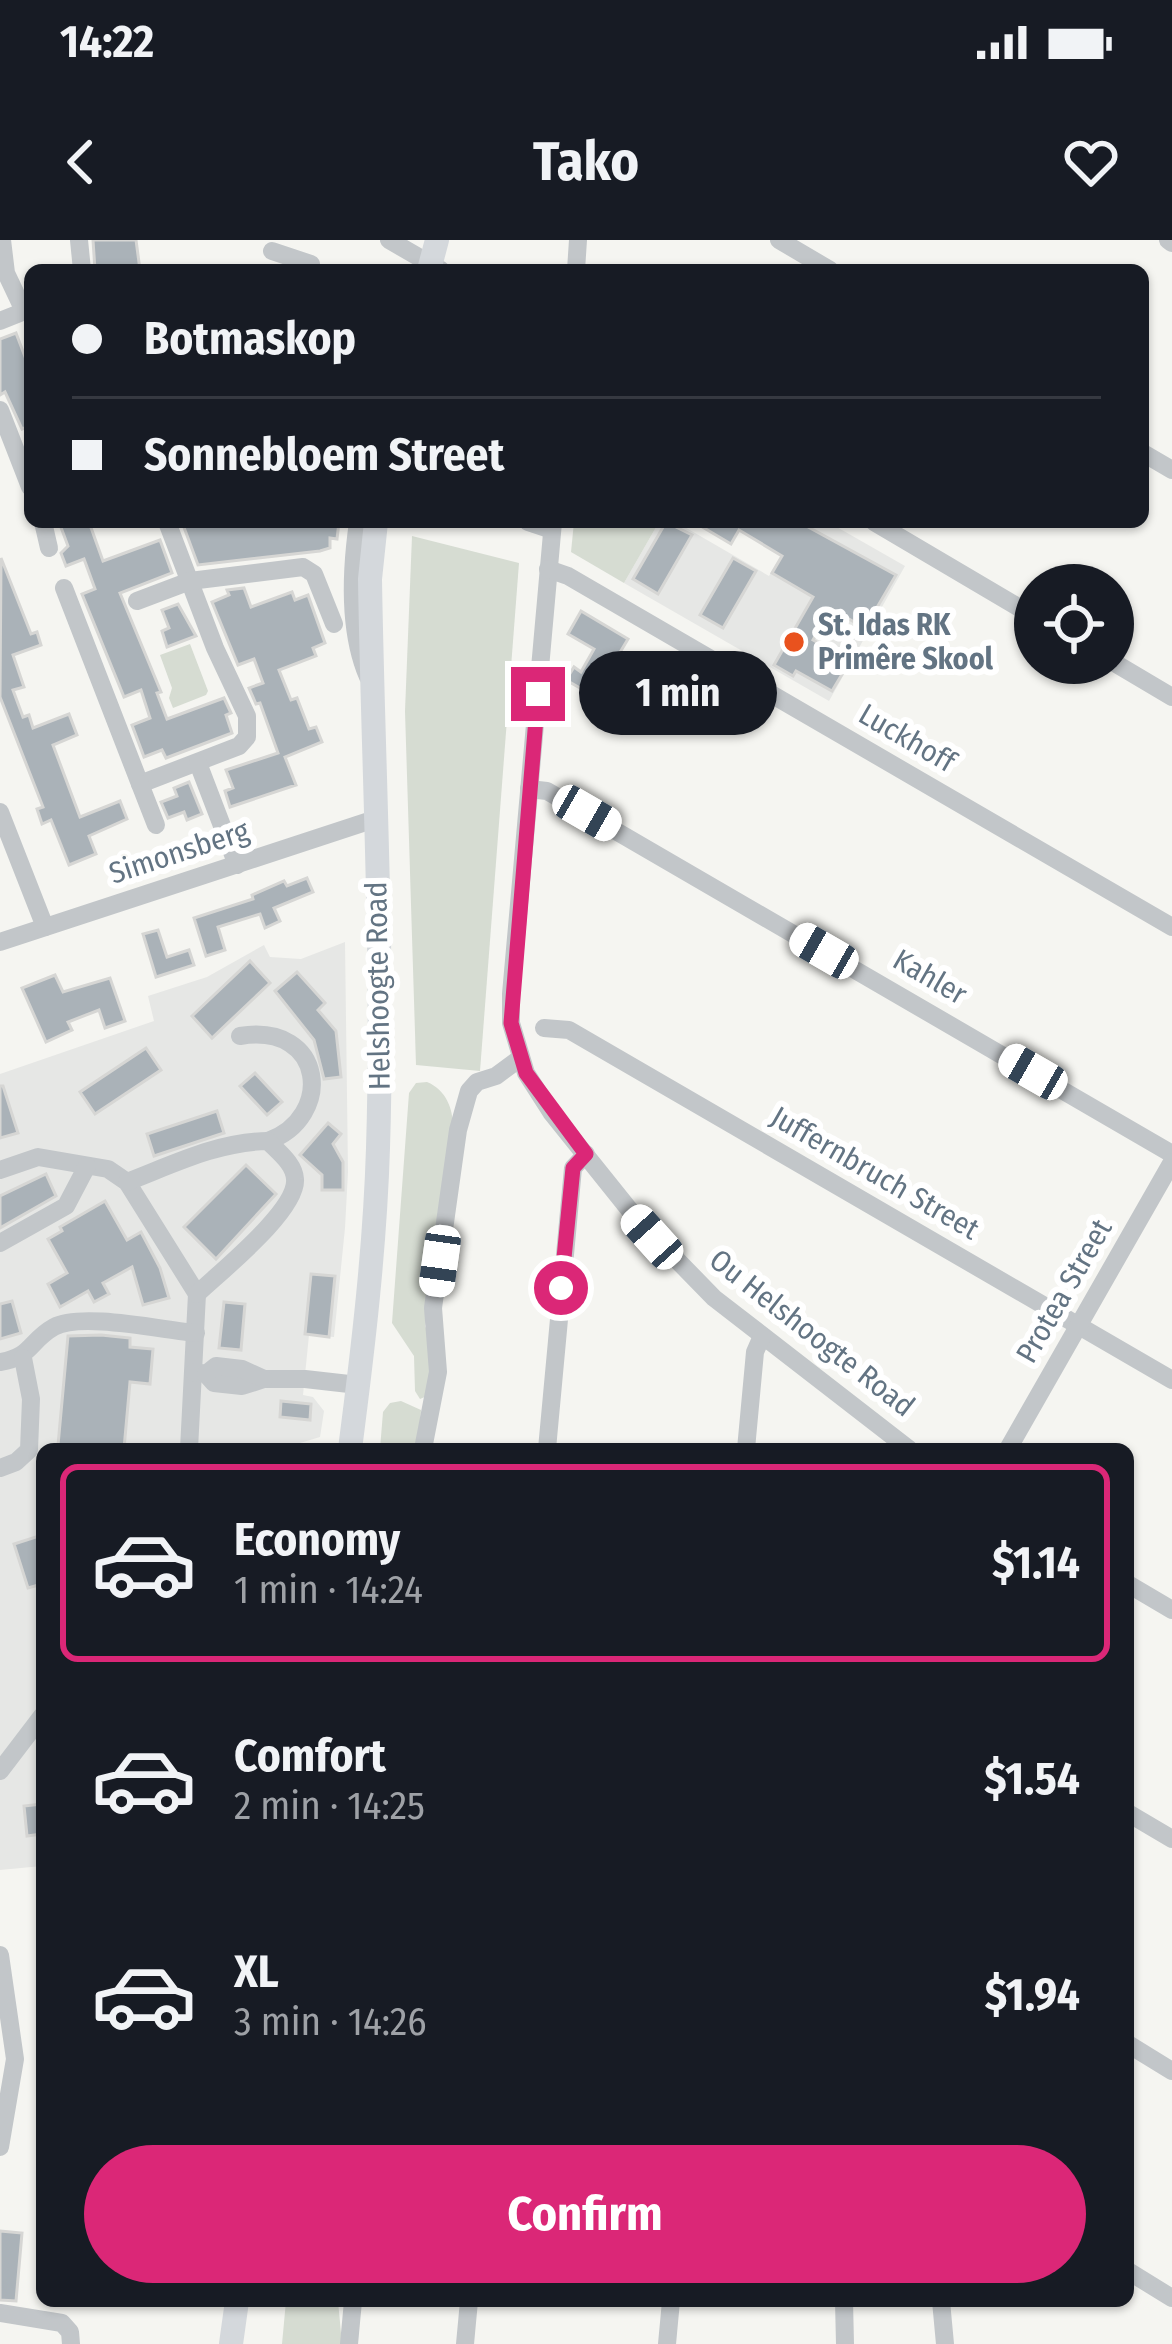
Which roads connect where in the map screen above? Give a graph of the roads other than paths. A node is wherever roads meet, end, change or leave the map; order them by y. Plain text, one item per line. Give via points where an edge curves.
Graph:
1 (2, 240) edge
2 (389, 240) edge
3 (778, 240) edge
4 (274, 254) edge
5 (434, 261) edge
6 (309, 264) edge
7 (820, 264) edge
8 (24, 304) edge
9 (0, 410) edge
10 (24, 472) edge
11 (44, 528) edge
12 (169, 528) edge
13 (358, 528) edge
14 (375, 528) edge
15 (552, 528) edge
16 (884, 528) edge
17 (49, 548) dead end
18 (548, 568) junction
19 (190, 580) junction
20 (64, 587) dead end
21 (137, 601) dead end
22 (1014, 604) edge
23 (334, 624) dead end
24 (1134, 674) edge
25 (372, 687) junction
26 (1172, 697) edge
27 (198, 763) junction
28 (140, 784) junction
29 (530, 789) junction
30 (0, 812) edge
31 (375, 819) junction
32 (156, 825) dead end
33 (237, 865) junction
34 (45, 927) junction
35 (1172, 927) edge
36 (0, 942) edge
37 (544, 1028) dead end
38 (240, 1036) dead end
39 (520, 1059) junction
40 (268, 1141) junction
41 (586, 1154) junction
42 (1172, 1158) edge
43 (87, 1166) junction
44 (0, 1170) edge
45 (127, 1182) junction
46 (0, 1244) edge
47 (197, 1294) junction
48 (1079, 1326) junction
49 (196, 1333) junction
50 (762, 1336) junction
51 (22, 1358) junction
52 (0, 1362) edge
53 (200, 1373) junction
54 (1172, 1380) edge
55 (358, 1385) junction
56 (190, 1443) edge
57 (351, 1443) edge
58 (424, 1443) edge
59 (548, 1443) edge
60 (747, 1443) edge
61 (902, 1443) edge
62 (1011, 1443) edge
63 (0, 1468) edge
64 (1134, 1588) edge
65 (1172, 1610) edge
66 (36, 1724) edge
67 (0, 1771) edge
68 (1134, 1816) edge
69 (1172, 1838) edge
70 (0, 1955) edge
71 (1134, 2048) edge
72 (1172, 2071) edge
73 (0, 2147) edge
74 (1134, 2275) edge
75 (1172, 2298) edge
76 (236, 2307) edge
77 (352, 2307) edge
78 (468, 2307) edge
79 (670, 2307) edge
80 (844, 2307) edge
81 (941, 2307) edge
82 (0, 2313) edge
83 (71, 2344) edge
84 (232, 2344) edge
85 (349, 2344) edge
86 (465, 2344) edge
87 (667, 2344) edge
88 (845, 2344) edge
89 (944, 2344) edge

1 - 8 street
2 - 5 street
3 - 7 street
4 - 6 street
9 - 10 street
11 - 17 street
12 - 19 street
13 - 25 street via 356,630
14 - 25 main road, Helshoogte Road
15 - 18 street
16 - 22 street
18 - 29 street
18 - 35 street, Luckhoff
19 - 21 street
19 - 23 street via 303,567 314,574
19 - 27 street via 249,726 238,746
20 - 28 street
24 - 26 street
25 - 31 main road, Helshoogte Road
27 - 28 street
27 - 33 street
28 - 32 street
29 - 39 street via 511,994
29 - 42 street, Kahler via 547,790
30 - 34 street
31 - 33 street, Simonsberg
31 - 55 main road, Helshoogte Road via 378,1151
33 - 34 street, Simonsberg
34 - 36 street, Simonsberg
37 - 48 street, Juffernbruch Street via 569,1030
38 - 40 street via 278,1034 308,1060 307,1106
39 - 41 street, Ou Helshoogte Road
39 - 58 street via 469,1091 458,1130 433,1308 438,1372
40 - 45 street via 213,1148
40 - 47 street via 292,1168 289,1204
41 - 50 street, Ou Helshoogte Road via 676,1264
41 - 59 street via 573,1168
42 - 48 street, Protea Street
43 - 44 street via 38,1157
43 - 45 street
43 - 46 street via 66,1206
45 - 47 street
47 - 49 street
48 - 54 street, Juffernbruch Street
48 - 62 street, Protea Street
49 - 51 street via 72,1321
49 - 53 street
50 - 60 street
50 - 61 street, Ou Helshoogte Road
51 - 52 street
51 - 63 street via 29,1450
53 - 55 street via 216,1366 264,1379
53 - 56 street
55 - 57 main road, Helshoogte Road
64 - 65 street
66 - 67 street
68 - 69 street
70 - 73 street via 15,2059
71 - 72 street
74 - 75 street
76 - 84 main road
77 - 85 street
78 - 86 street
79 - 87 street
80 - 88 street
81 - 89 street
82 - 83 street via 62,2323

